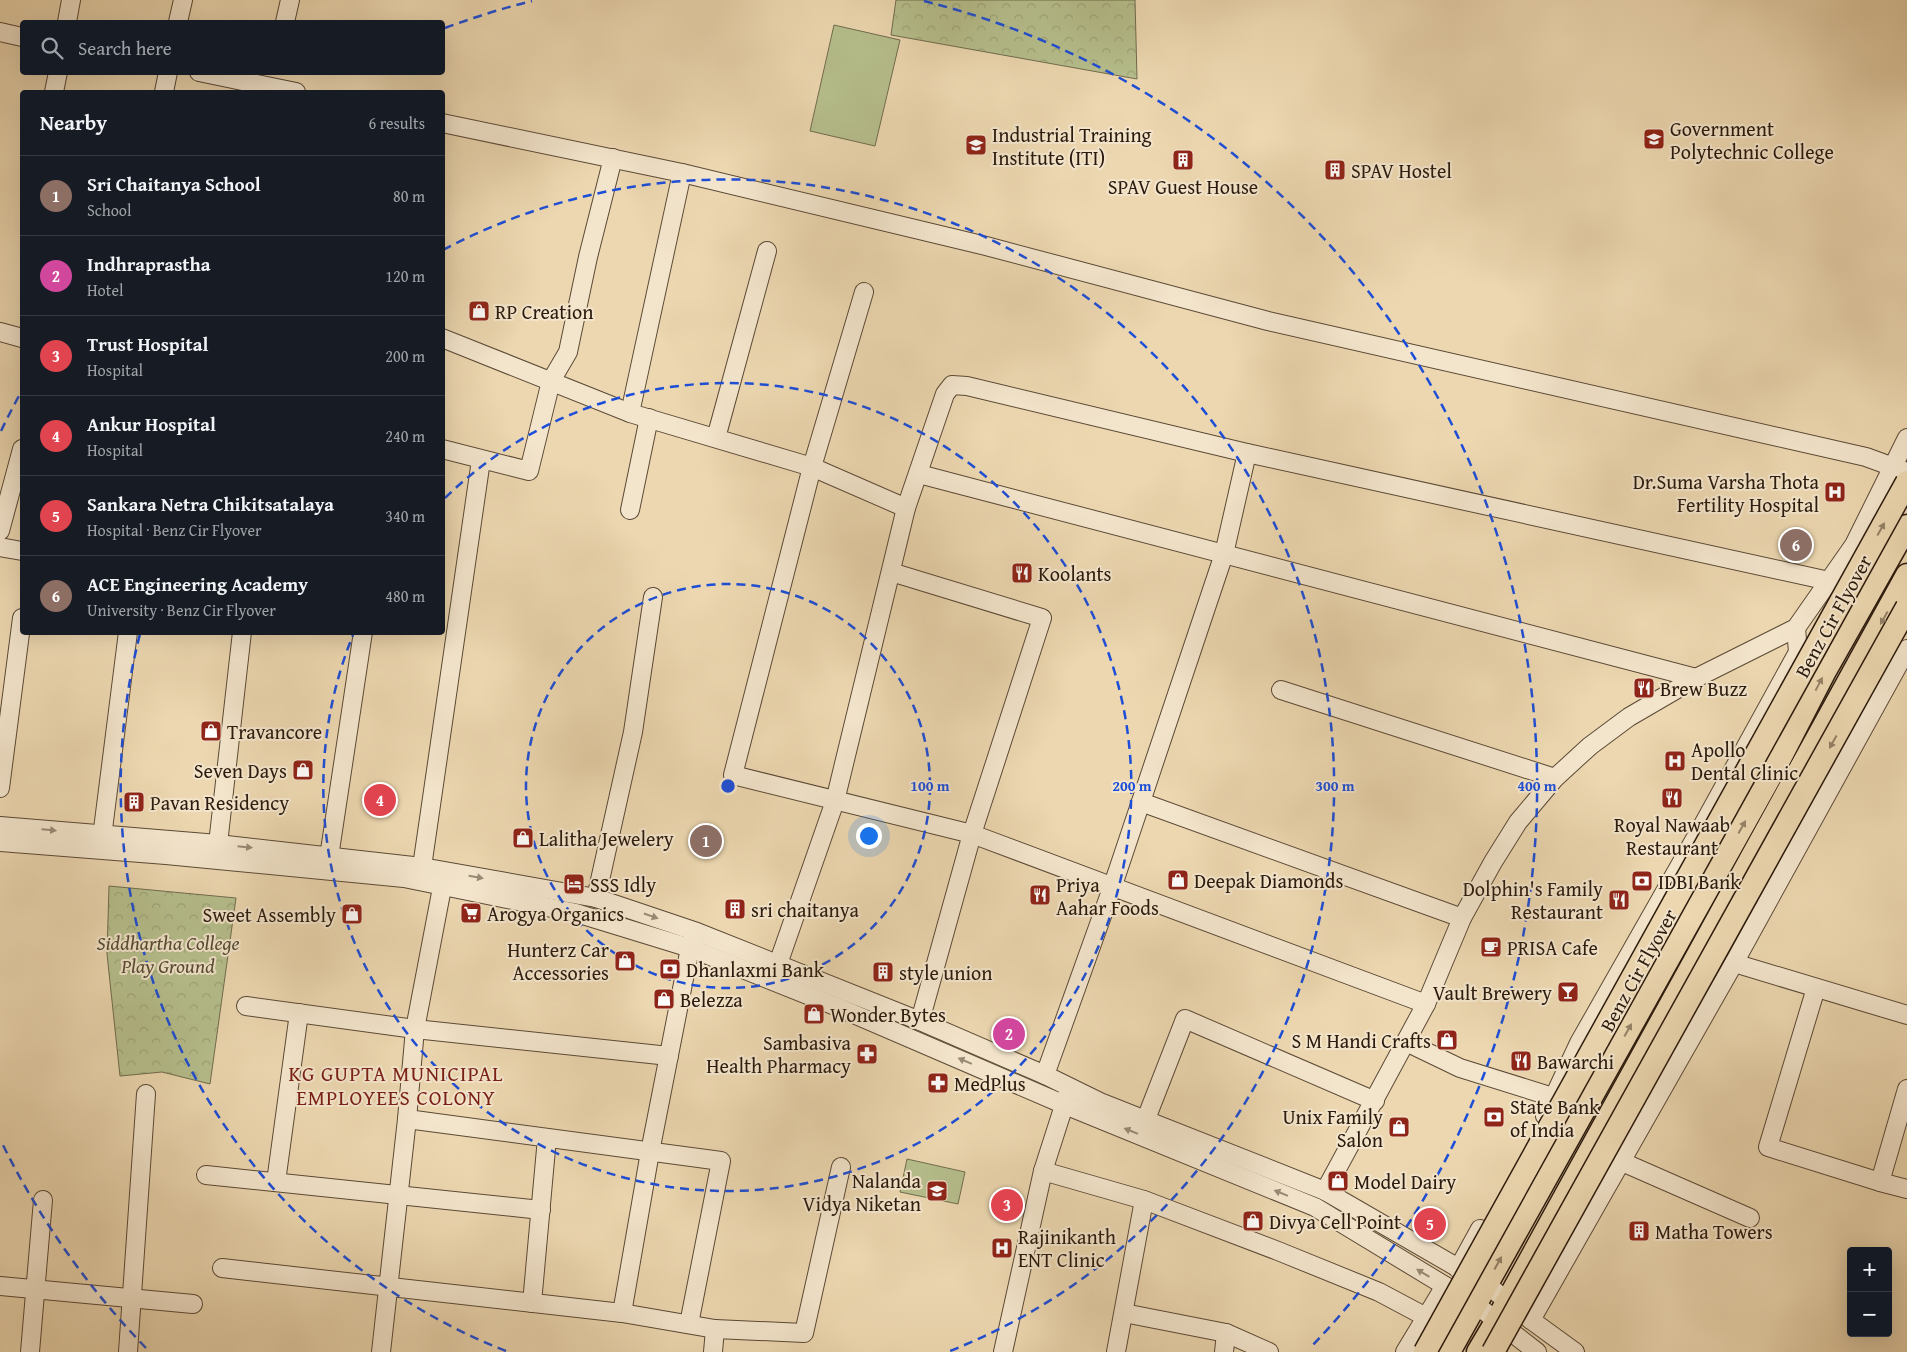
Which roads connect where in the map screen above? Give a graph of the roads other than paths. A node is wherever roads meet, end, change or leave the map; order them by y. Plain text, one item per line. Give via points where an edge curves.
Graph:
1 (71, 0) edge
2 (183, 0) edge
3 (290, 0) edge
4 (68, 20) edge
5 (178, 20) edge
6 (285, 20) edge
7 (0, 32) edge
8 (20, 37) edge
9 (57, 75) edge
10 (167, 75) edge
11 (216, 75) edge
12 (269, 84) edge
13 (54, 90) edge
14 (164, 90) edge
15 (289, 90) edge
16 (445, 124) edge
17 (613, 158) junction
18 (682, 173) junction
19 (767, 251) dead end
20 (864, 292) dead end
21 (0, 332) edge
22 (20, 337) edge
23 (445, 339) edge
24 (551, 381) junction
25 (630, 413) junction
26 (649, 418) junction
27 (716, 438) junction
28 (1907, 438) edge
29 (445, 450) edge
30 (1247, 453) junction
31 (20, 456) edge
32 (481, 460) junction
33 (812, 467) junction
34 (919, 474) junction
35 (1903, 474) edge
36 (906, 508) junction
37 (630, 510) dead end
38 (1907, 526) edge
39 (0, 531) edge
40 (0, 547) edge
41 (20, 551) edge
42 (1224, 554) junction
43 (891, 572) junction
44 (1907, 575) edge
45 (1829, 581) junction
46 (653, 597) dead end
47 (1907, 607) edge
48 (1796, 628) junction
49 (20, 633) edge
50 (128, 635) edge
51 (242, 635) edge
52 (364, 635) edge
53 (1907, 648) edge
54 (1696, 678) junction
55 (1281, 690) dead end
56 (1555, 778) junction
57 (0, 788) edge
58 (835, 800) junction
59 (1141, 802) junction
60 (0, 826) edge
61 (972, 834) junction
62 (0, 842) edge
63 (101, 842) junction
64 (218, 844) junction
65 (329, 857) junction
66 (422, 867) junction
67 (444, 878) junction
68 (1112, 888) junction
69 (596, 898) junction
70 (1462, 918) junction
71 (697, 932) junction
72 (690, 948) junction
73 (1734, 963) junction
74 (778, 964) junction
75 (1816, 988) junction
76 (1426, 1004) junction
77 (246, 1006) dead end
78 (299, 1013) junction
79 (1907, 1015) edge
80 (920, 1021) junction
81 (415, 1029) junction
82 (1406, 1042) junction
83 (669, 1056) junction
84 (1045, 1075) junction
85 (1069, 1087) junction
86 (1907, 1089) edge
87 (146, 1094) dead end
88 (1554, 1097) junction
89 (1375, 1100) junction
90 (1065, 1105) junction
91 (1146, 1118) junction
92 (407, 1119) junction
93 (547, 1138) junction
94 (650, 1152) junction
95 (1620, 1161) junction
96 (841, 1168) dead end
97 (1043, 1171) junction
98 (206, 1175) dead end
99 (276, 1182) junction
100 (1880, 1182) junction
101 (1907, 1189) edge
102 (1325, 1191) junction
103 (398, 1195) junction
104 (43, 1200) dead end
105 (1144, 1200) junction
106 (541, 1210) junction
107 (1750, 1218) dead end
108 (222, 1268) dead end
109 (1458, 1269) junction
110 (1486, 1284) junction
111 (0, 1286) edge
112 (388, 1286) junction
113 (1444, 1286) junction
114 (36, 1290) junction
115 (132, 1298) junction
116 (532, 1303) junction
117 (193, 1304) dead end
118 (1475, 1304) junction
119 (1503, 1311) junction
120 (622, 1313) junction
121 (1124, 1313) junction
122 (1426, 1317) junction
123 (1531, 1320) junction
124 (689, 1324) junction
125 (715, 1329) junction
126 (1226, 1333) junction
127 (1516, 1346) edge
128 (30, 1352) edge
129 (128, 1352) edge
130 (381, 1352) edge
131 (713, 1352) edge
132 (1003, 1352) edge
133 (1116, 1352) edge
134 (1224, 1352) edge
135 (1269, 1352) edge
136 (1405, 1352) edge
137 (1425, 1352) edge
138 (1449, 1352) edge
139 (1478, 1352) edge
140 (1492, 1352) edge
141 (1537, 1352) edge
142 (1575, 1352) edge

1 - 4 street
2 - 5 street
3 - 6 street
7 - 8 street
9 - 13 street
10 - 14 street
11 - 12 street
12 - 15 street
16 - 17 street
17 - 18 street
17 - 24 street via 568,352
18 - 25 street
18 - 35 street via 986,246 1268,321 1857,455
19 - 27 street
20 - 33 street
21 - 22 street
23 - 24 street
24 - 25 street
24 - 32 street via 529,472
25 - 26 street
26 - 27 street
26 - 37 street
27 - 33 street
28 - 35 street
29 - 32 street
30 - 34 street via 952,385 945,394
30 - 42 street
30 - 45 street
31 - 39 street
32 - 66 street
33 - 36 street
33 - 58 street via 733,776
34 - 36 street
34 - 42 street
35 - 45 street
137 -> 35 main road, Benz Cir Flyover, bridge
36 - 43 street
110 -> 38 main road
40 - 41 street
42 - 54 street
42 - 59 street
43 - 58 street
43 - 61 street via 1042,618
44 -> 119 main road
45 - 48 street
46 - 69 street via 633,732
47 -> 140 main road, bridge
48 - 54 street
48 - 88 street via 1798,652 1579,1043
49 - 57 street
50 - 63 street
51 - 64 street
52 - 65 street
53 - 73 street
54 - 56 street via 1629,717
55 - 56 street
56 - 70 street via 1518,822
58 - 61 street
58 - 74 street
59 - 68 street
59 - 70 street
60 -> 63 street
61 - 68 street
61 - 80 street
62 - 63 street
63 - 64 street
63 - 67 street via 404,878
64 -> 65 street
65 - 66 street
66 - 67 street
67 -> 69 street
67 - 72 street
67 - 81 street
68 - 76 street
68 - 84 street
69 -> 71 street
70 - 76 street
71 - 72 street
71 - 74 street
72 - 83 street
90 -> 72 street
73 - 75 street
73 - 95 street
74 - 80 street
75 - 79 street
75 - 100 street via 1768,1147
76 - 82 street
77 - 78 street
78 - 81 street
78 - 99 street
80 - 84 street
81 - 83 street
81 - 92 street
82 - 88 street via 1460,1068
82 - 89 street
83 - 94 street
84 - 85 street
85 - 90 street
85 - 91 street
86 - 100 street
87 - 115 street
88 - 109 street
89 - 91 street via 1184,1019
89 - 102 street
90 - 97 street
113 -> 90 street via 1315,1207
91 - 102 street
92 - 93 street
92 - 103 street
93 - 94 street
93 - 106 street
94 - 120 street
94 - 124 street via 721,1161
95 - 107 street
95 - 123 street
96 - 125 street via 804,1333
97 - 105 street
97 - 132 street
98 - 99 street
99 - 103 street
100 - 101 street
102 - 109 street
103 - 106 street
103 - 112 street
104 - 114 street
105 - 121 street
105 - 122 street via 1378,1292
106 - 116 street
108 - 112 street
109 - 110 street
110 - 118 main road
110 - 119 street
111 - 114 street
112 - 116 street
112 - 130 street
113 - 118 street
113 - 122 street
114 - 115 street
114 - 128 street
115 - 117 street
115 - 129 street
116 - 120 street
118 - 119 street
118 - 138 main road
119 - 123 street
119 - 127 street
119 - 139 main road
120 - 124 street
121 - 126 street
121 - 133 street
122 - 136 street
123 - 142 street
124 - 125 street
125 - 131 street
126 - 134 street
126 - 135 street
127 - 141 street

